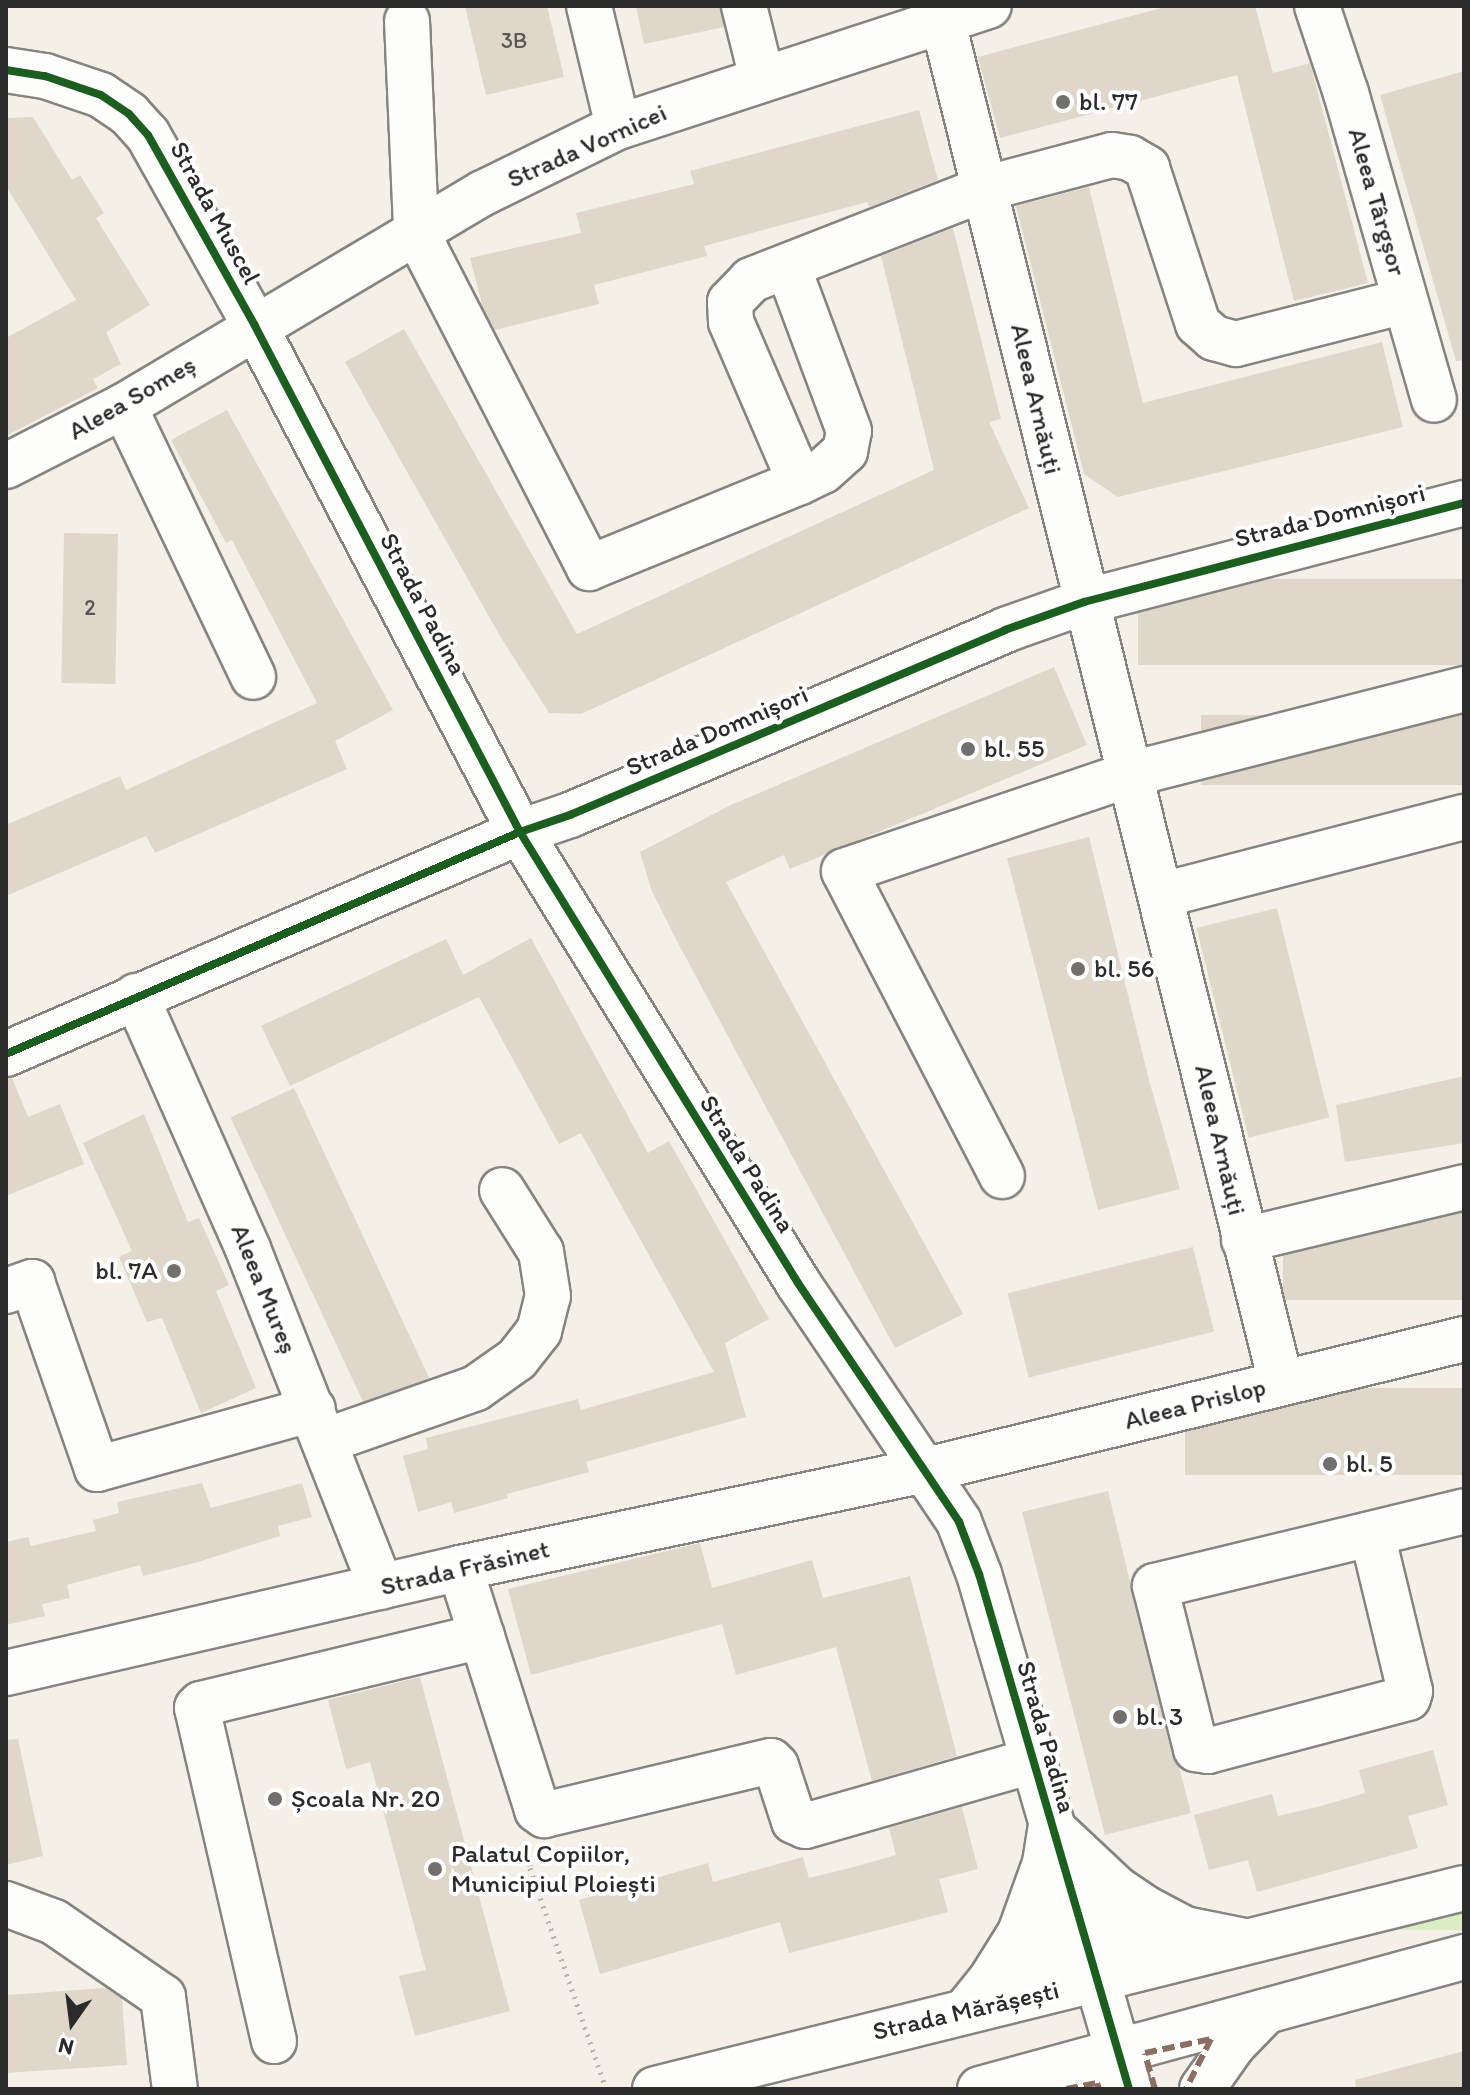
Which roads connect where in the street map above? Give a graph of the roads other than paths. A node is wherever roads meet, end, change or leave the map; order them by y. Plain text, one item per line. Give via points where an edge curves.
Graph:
1 (589, 6) edge
2 (744, 6) edge
3 (989, 6) edge
4 (1317, 6) edge
5 (407, 21) dead end
6 (943, 22) junction
7 (8, 59) edge
8 (762, 78) junction
9 (618, 127) junction
10 (987, 188) junction
11 (416, 231) junction
12 (788, 267) junction
13 (1405, 301) junction
14 (255, 326) junction
15 (1434, 400) dead end
16 (124, 406) junction
17 (6, 466) edge
18 (800, 482) junction
19 (1464, 503) edge
20 (1084, 602) junction
21 (253, 677) dead end
22 (1464, 689) edge
23 (1131, 774) junction
24 (1464, 817) edge
25 (520, 832) junction
26 (1162, 895) junction
27 (136, 996) junction
28 (6, 1054) edge
29 (1002, 1176) dead end
30 (1464, 1187) edge
31 (502, 1190) dead end
32 (1244, 1240) junction
33 (6, 1291) edge
34 (1464, 1339) edge
35 (1281, 1383) junction
36 (319, 1425) junction
37 (926, 1470) junction
38 (1464, 1511) edge
39 (1372, 1534) junction
40 (460, 1568) junction
41 (381, 1587) junction
42 (482, 1636) junction
43 (6, 1673) edge
44 (1032, 1761) junction
45 (1051, 1827) junction
46 (1464, 1888) edge
47 (6, 1904) edge
48 (1250, 1942) junction
49 (1464, 1957) edge
50 (1084, 1968) junction
51 (1268, 2008) junction
52 (967, 2009) junction
53 (274, 2041) dead end
54 (1116, 2077) edge
55 (175, 2089) edge
56 (655, 2089) edge
57 (980, 2089) edge
58 (1066, 2089) edge
59 (1155, 2089) edge
60 (1186, 2089) edge
61 (1202, 2089) edge

1 - 9 street
2 - 8 street
3 - 6 street, Strada Vornicei
4 - 13 street, Aleea Târgșor
5 - 11 street
6 - 8 street, Strada Vornicei
6 - 10 street, Aleea Arnăuți
7 - 14 street, Strada Muscel via 101,95 129,114 148,135
8 - 9 street, Strada Vornicei
9 - 11 street, Strada Vornicei
10 - 12 street
10 - 13 street via 1112,155 1147,168 1198,324 1214,338 1236,344
10 - 20 street, Aleea Arnăuți
11 - 14 street, Strada Vornicei
11 - 18 street via 589,568
12 - 18 street via 849,431 845,451
12 - 18 street via 751,280 738,291 730,302 731,322
13 - 15 street, Aleea Târgșor
14 - 16 street, Aleea Someș
14 - 25 street, Strada Padina
16 - 17 street, Aleea Someș
16 - 21 street
19 - 20 street, Strada Domnișori
20 - 23 street, Aleea Arnăuți
20 - 25 street, Strada Domnișori
22 - 23 street
23 - 26 street, Aleea Arnăuți
23 - 29 street via 844,871
24 - 26 street
25 - 27 street, Strada Domnișori
25 - 37 street, Strada Padina via 790,1271
26 - 32 street, Aleea Arnăuți
27 - 28 street, Strada Domnișori
27 - 36 street, Aleea Mureș
30 - 32 street
31 - 36 street via 541,1252 548,1296 539,1331 517,1359 476,1388
32 - 35 street, Aleea Arnăuți
33 - 36 street via 32,1282 97,1469
34 - 35 street, Aleea Prislop
35 - 37 street, Aleea Prislop
36 - 41 street, Aleea Mureș
37 - 40 street, Strada Frăsinet
37 - 44 street, Strada Padina via 959,1522 979,1574
38 - 39 street
39 - 39 street via 1155,1586 1196,1749 1208,1751 1408,1698
40 - 41 street, Strada Frăsinet
40 - 42 street
41 - 43 street, Strada Frăsinet
42 - 44 street via 537,1810 544,1815 771,1761 794,1821 805,1826
42 - 53 street via 197,1708
44 - 45 street, Strada Padina
45 - 48 street via 1145,1908 1185,1929
45 - 50 street, Strada Padina
45 - 52 street via 1045,1863 1020,1933
46 - 48 street, Strada Mărășești
47 - 55 street via 54,1922 163,1997
48 - 50 street, Strada Mărășești
49 - 51 street
50 - 52 street, Strada Mărășești
50 - 54 street, Strada Padina
51 - 54 street
51 - 61 street
52 - 56 street, Strada Mărășești
54 - 57 street
54 - 58 street
59 - 60 street via 1145,2053 1211,2039

